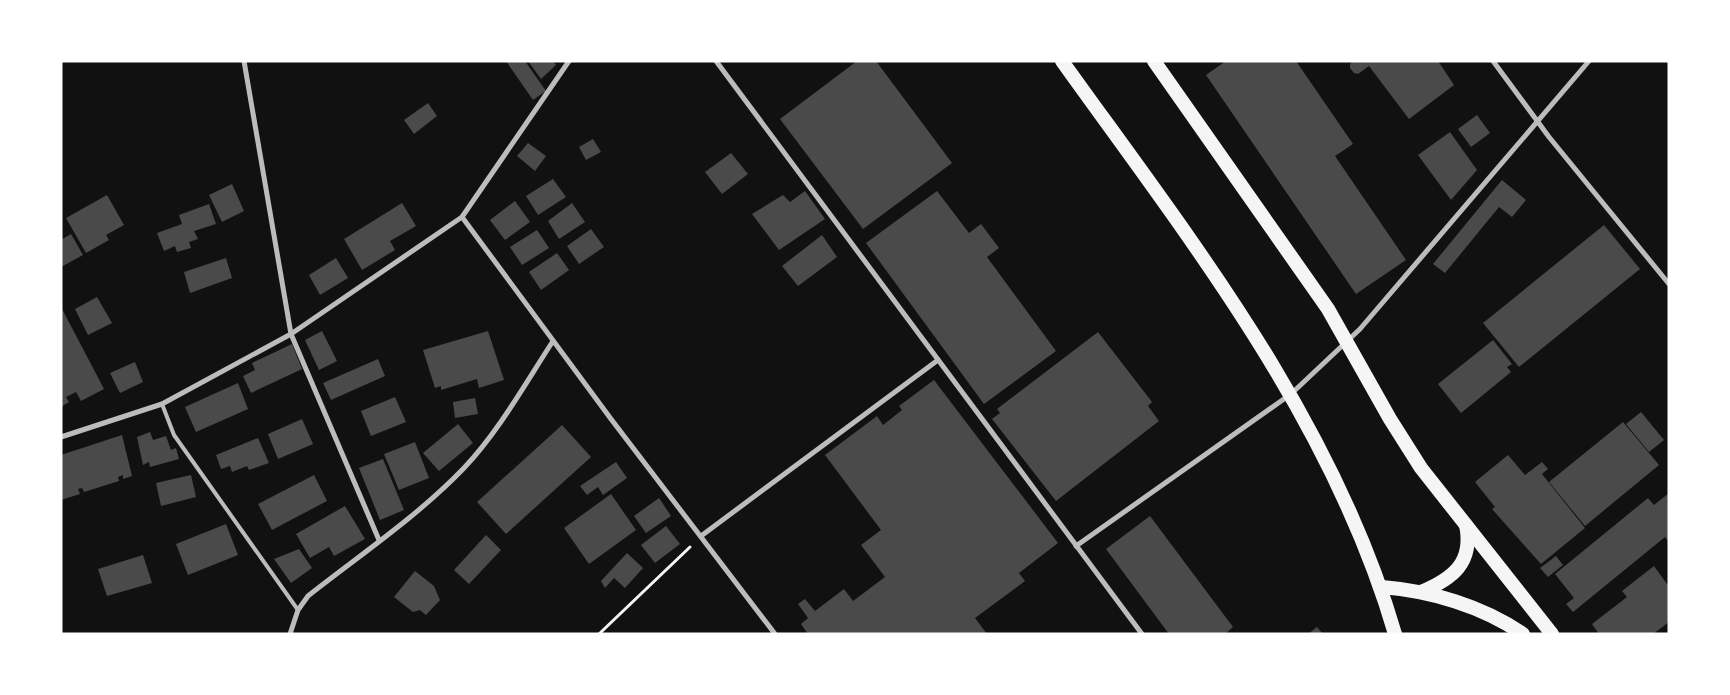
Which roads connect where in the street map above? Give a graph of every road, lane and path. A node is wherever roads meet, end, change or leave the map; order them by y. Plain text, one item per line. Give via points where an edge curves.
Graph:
1 (244, 61) edge
2 (569, 61) edge
3 (716, 61) edge
4 (1062, 61) edge
5 (1154, 61) edge
6 (1493, 61) edge
7 (1589, 61) edge
8 (1538, 122) junction
9 (462, 217) junction
10 (1669, 284) edge
11 (290, 334) junction
12 (553, 341) junction
13 (1347, 341) junction
14 (938, 360) junction
15 (1291, 394) junction
16 (162, 404) junction
17 (61, 437) edge
18 (1466, 524) junction
19 (702, 536) junction
20 (379, 540) junction
21 (1076, 546) junction
22 (1382, 587) junction
23 (1421, 592) junction
24 (298, 610) junction
25 (290, 634) edge
26 (599, 634) edge
27 (775, 634) edge
28 (1142, 634) edge
29 (1395, 634) edge
30 (1523, 634) edge
31 (1552, 634) edge

1 - 11 street
2 - 9 street
3 - 14 street
4 - 15 highway via 1218,279
5 - 13 highway via 1280,237
6 - 8 street
7 - 8 street
8 - 10 street
8 - 13 street
9 - 11 street
9 - 12 street
11 - 16 street
11 - 20 street
12 - 19 street
12 - 20 street via 470,462 424,505
13 - 15 street
13 - 18 highway via 1421,468
14 - 19 street
14 - 21 street
15 - 21 street
15 - 22 highway via 1333,475
16 - 17 street
16 - 24 lane via 174,435
18 - 23 highway via 1469,539 1459,567 1439,584
18 - 31 highway
19 - 26 path
19 - 27 street
20 - 24 street via 308,596
21 - 28 street
22 - 23 highway
22 - 29 highway
23 - 30 highway via 1470,607
24 - 25 street

